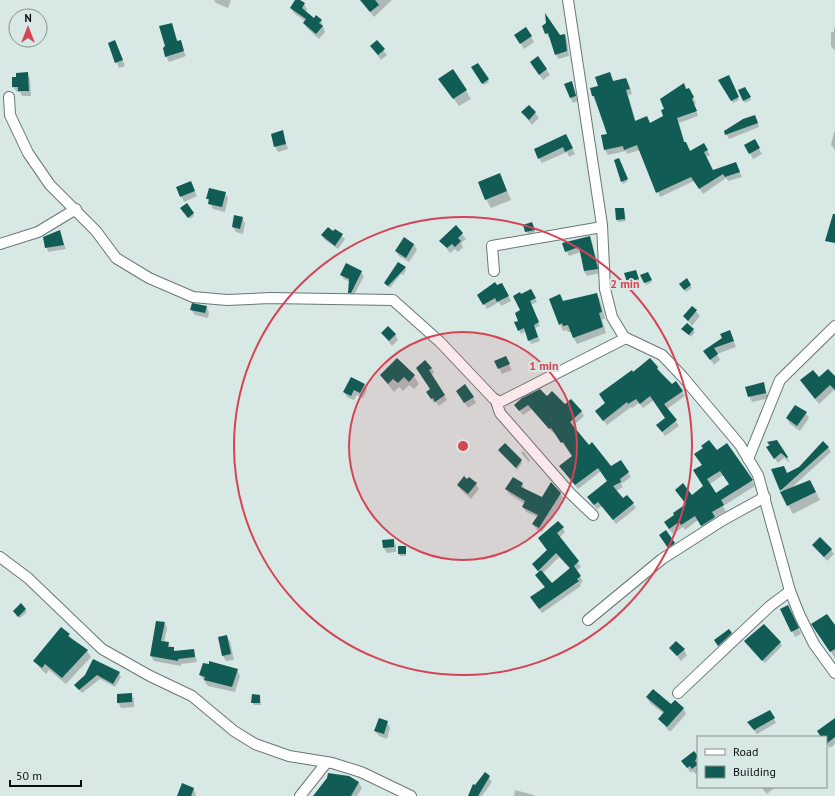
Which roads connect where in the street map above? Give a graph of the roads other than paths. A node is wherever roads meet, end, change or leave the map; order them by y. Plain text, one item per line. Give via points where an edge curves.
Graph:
1 (568, 0) edge
2 (9, 97) dead end
3 (76, 209) junction
4 (602, 227) junction
5 (0, 244) edge
6 (494, 271) dead end
7 (835, 326) edge
8 (626, 338) junction
9 (496, 401) junction
10 (748, 459) junction
11 (765, 497) junction
12 (593, 516) dead end
13 (0, 557) edge
14 (790, 591) junction
15 (588, 620) dead end
16 (835, 673) edge
17 (678, 693) dead end
18 (327, 762) junction
19 (300, 796) edge
20 (411, 796) edge

1 - 4 street
2 - 3 street via 10,116 28,153 50,185
3 - 5 street via 38,232
3 - 9 street via 116,258 149,278 193,297 227,300 393,300 440,342
4 - 6 street via 492,246
4 - 8 street via 605,289 612,317
7 - 10 street via 780,380
8 - 9 street via 500,402
8 - 10 street via 662,355 740,445
9 - 12 street via 500,413
10 - 11 street via 758,475
11 - 14 street
11 - 15 street via 662,559
13 - 18 street via 28,578 102,649 192,696 234,731 255,744 289,756
14 - 16 street via 814,644
14 - 17 street via 770,606
18 - 19 street
18 - 20 street via 361,772

